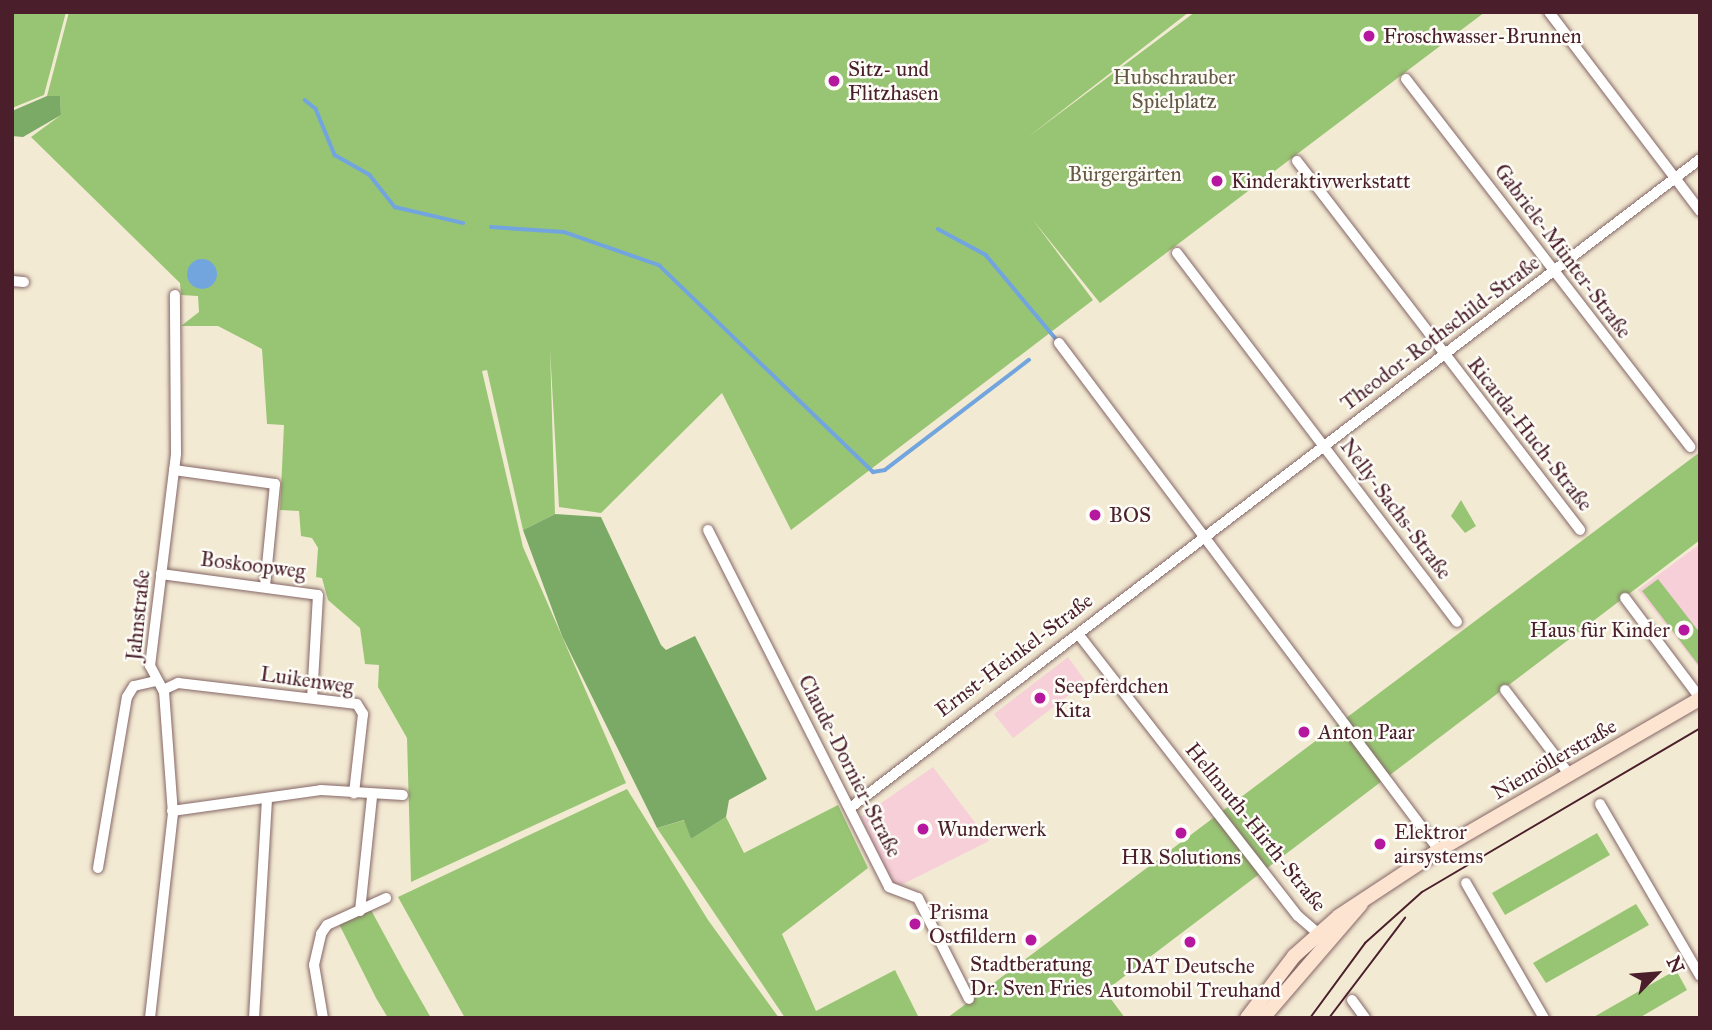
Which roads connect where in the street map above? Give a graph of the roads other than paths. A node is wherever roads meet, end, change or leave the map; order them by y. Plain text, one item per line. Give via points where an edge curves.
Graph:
1 (1549, 12) edge
2 (1406, 79) dead end
3 (1700, 159) edge
4 (1297, 161) dead end
5 (1674, 178) junction
6 (1700, 211) edge
7 (1177, 253) dead end
8 (1554, 271) junction
9 (174, 295) dead end
10 (1059, 343) dead end
11 (1443, 354) junction
12 (1324, 446) junction
13 (1690, 447) dead end
14 (174, 470) junction
15 (708, 530) dead end
16 (1580, 530) dead end
17 (1204, 537) junction
18 (161, 574) junction
19 (265, 586) junction
20 (1625, 598) dead end
21 (1457, 622) dead end
22 (1079, 635) junction
23 (159, 685) junction
24 (1505, 690) dead end
25 (312, 698) junction
26 (1700, 699) edge
27 (1569, 774) junction
28 (354, 793) junction
29 (404, 795) dead end
30 (372, 796) junction
31 (267, 802) junction
32 (1600, 804) dead end
33 (850, 808) junction
34 (173, 811) junction
35 (1438, 850) junction
36 (98, 868) dead end
37 (1466, 883) dead end
38 (386, 898) dead end
39 (360, 911) junction
40 (1323, 937) junction
41 (1700, 976) edge
42 (970, 999) dead end
43 (1352, 1000) dead end
44 (150, 1018) edge
45 (254, 1018) edge
46 (323, 1018) edge
47 (1247, 1018) edge
48 (1263, 1018) edge
49 (1365, 1018) edge
50 (1544, 1018) edge

1 - 5 street
2 - 8 street, Gabriele-Münter-Straße
3 - 5 street, Theodor-Rothschild-Straße
4 - 11 street, Ricarda-Huch-Straße
5 - 6 street
5 - 8 street, Theodor-Rothschild-Straße
7 - 12 street, Nelly-Sachs-Straße
8 - 11 street, Theodor-Rothschild-Straße
8 - 13 street, Gabriele-Münter-Straße
9 - 14 street, Jahnstraße
10 - 17 street
11 - 12 street, Theodor-Rothschild-Straße
11 - 16 street, Ricarda-Huch-Straße
12 - 17 street, Theodor-Rothschild-Straße
12 - 21 street, Nelly-Sachs-Straße
14 - 18 street, Jahnstraße
14 - 19 street via 275,484
15 - 33 street, Claude-Dornier-Straße
17 - 22 street, Ernst-Heinkel-Straße
17 - 35 street
18 - 19 street, Boskoopweg
18 - 23 street, Jahnstraße via 150,662
19 - 25 street, Boskoopweg via 321,598
20 - 26 street
22 - 33 street, Ernst-Heinkel-Straße via 1065,640
22 - 40 street, Hellmuth-Hirth-Straße via 1298,916
23 - 25 street, Luikenweg via 178,683
23 - 34 street, Jahnstraße
23 - 36 street via 129,693
24 - 27 street
25 - 28 street, Luikenweg via 362,708
26 - 27 main road, Niemöllerstraße
27 - 35 main road, Niemöllerstraße
28 - 30 street
28 - 31 street via 321,790
29 - 30 street
30 - 39 street
31 - 34 street
31 - 45 street
32 - 41 street
33 - 42 street, Claude-Dornier-Straße via 891,891 921,901
34 - 44 street, Jahnstraße
35 - 40 main road, Niemöllerstraße
37 - 50 street
38 - 39 street
39 - 46 street via 327,925 318,943 314,975
40 - 47 main road, Niemöllerstraße
40 - 48 main road, Niemöllerstraße
43 - 49 street

